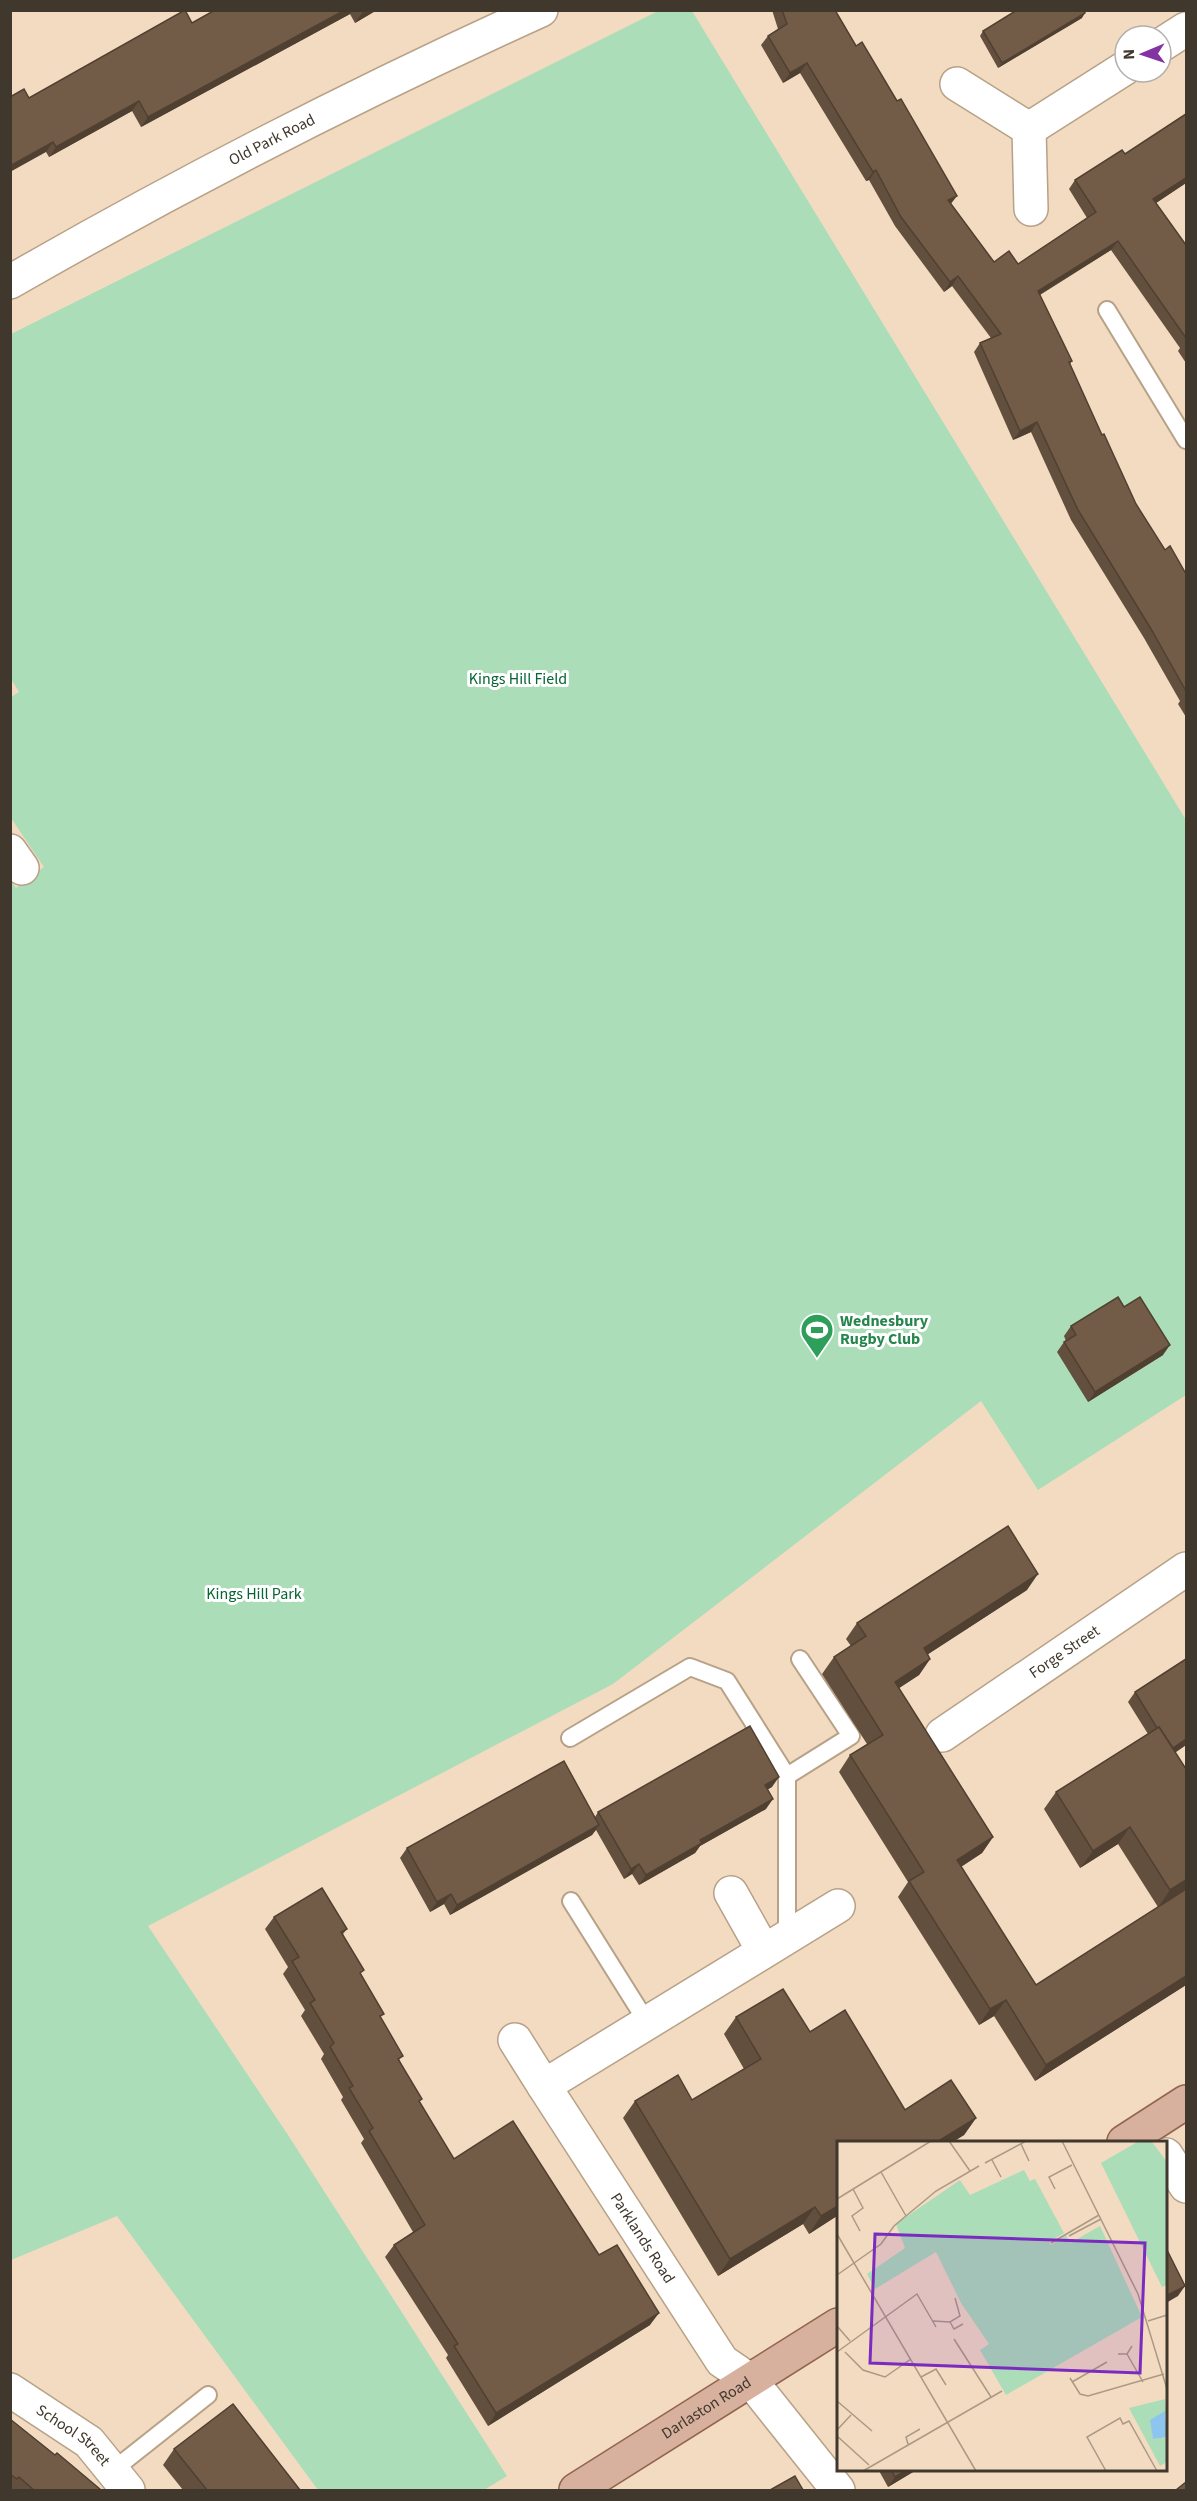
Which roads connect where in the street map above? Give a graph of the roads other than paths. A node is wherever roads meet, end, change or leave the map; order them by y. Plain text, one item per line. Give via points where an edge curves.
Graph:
1 (541, 10) edge
2 (1186, 29) edge
3 (1173, 37) edge
4 (1113, 76) edge
5 (957, 84) dead end
6 (1029, 129) junction
7 (1030, 209) dead end
8 (10, 282) edge
9 (1107, 310) dead end
10 (1186, 440) edge
11 (1186, 1569) edge
12 (800, 1659) dead end
13 (942, 1735) dead end
14 (570, 1738) dead end
15 (787, 1776) junction
16 (732, 1893) dead end
17 (571, 1901) dead end
18 (838, 1906) dead end
19 (775, 1943) junction
20 (648, 2024) junction
21 (515, 2040) dead end
22 (544, 2086) junction
23 (1186, 2102) edge
24 (1143, 2137) edge
25 (1167, 2157) edge
26 (1186, 2186) edge
27 (837, 2326) edge
28 (751, 2381) junction
29 (10, 2390) edge
30 (208, 2395) dead end
31 (120, 2481) edge
32 (576, 2490) edge
33 (838, 2490) edge

1 - 8 street, Old Park Road via 282,136
2 - 3 street
4 - 6 street
5 - 6 street
6 - 7 street
9 - 10 lane
11 - 13 street, Forge Street
12 - 15 lane via 851,1736
14 - 15 lane via 690,1667 727,1681
15 - 19 lane
16 - 19 street
17 - 20 lane
18 - 19 street
19 - 20 street
20 - 22 street
21 - 22 street, Parklands Road
22 - 28 street, Parklands Road via 722,2361
23 - 24 main road
25 - 26 street
27 - 28 main road, Darlaston Road
28 - 32 main road, Darlaston Road
28 - 33 street, Parklands Road
29 - 31 street, School Street via 89,2442
30 - 31 lane

